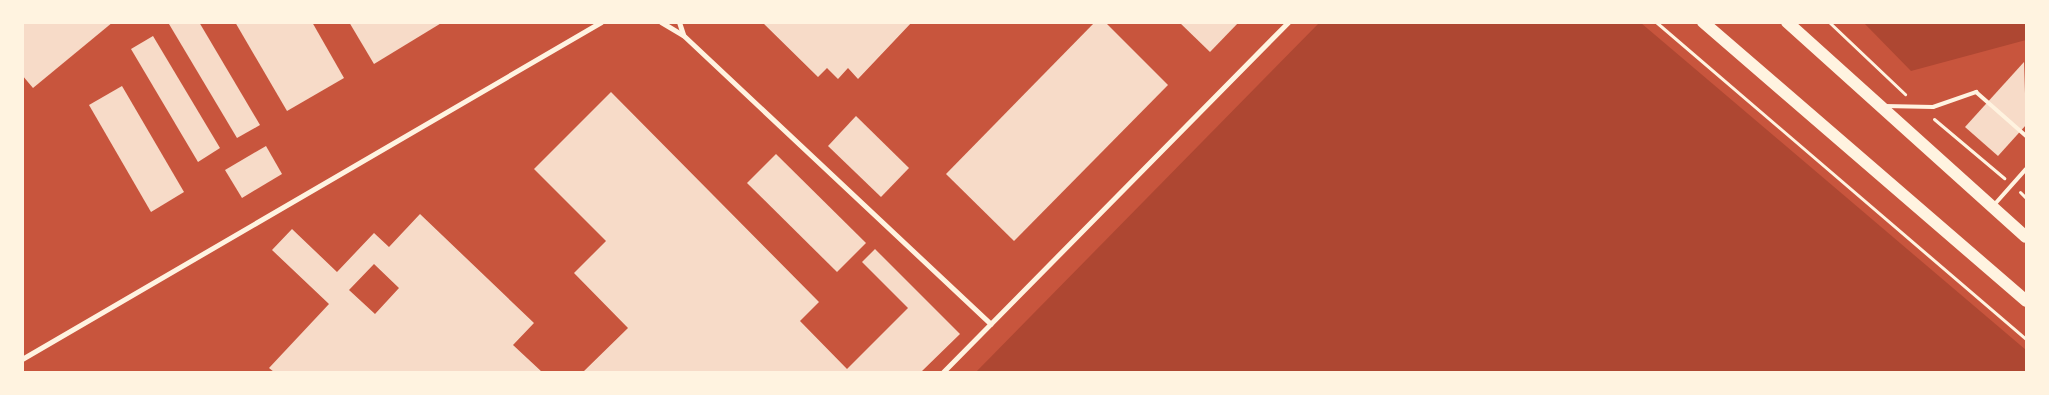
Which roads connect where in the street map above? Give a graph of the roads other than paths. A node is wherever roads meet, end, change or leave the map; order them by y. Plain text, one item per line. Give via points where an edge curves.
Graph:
1 (590, 22) edge
2 (601, 22) edge
3 (661, 22) edge
4 (679, 22) edge
5 (1288, 22) edge
6 (1703, 22) edge
7 (1787, 22) edge
8 (582, 31) junction
9 (684, 35) junction
10 (1880, 106) junction
11 (2026, 136) edge
12 (2026, 169) edge
13 (1992, 207) junction
14 (2026, 237) edge
15 (2026, 301) edge
16 (991, 324) junction
17 (22, 359) edge
18 (943, 372) edge

1 - 8 street
2 - 8 street
3 - 9 street
4 - 9 street
5 - 16 street
6 - 15 main road
7 - 10 main road
8 - 17 street
9 - 16 street
10 - 11 lane via 1933,107 1976,92
10 - 13 main road
12 - 13 lane
13 - 14 main road
16 - 18 street

